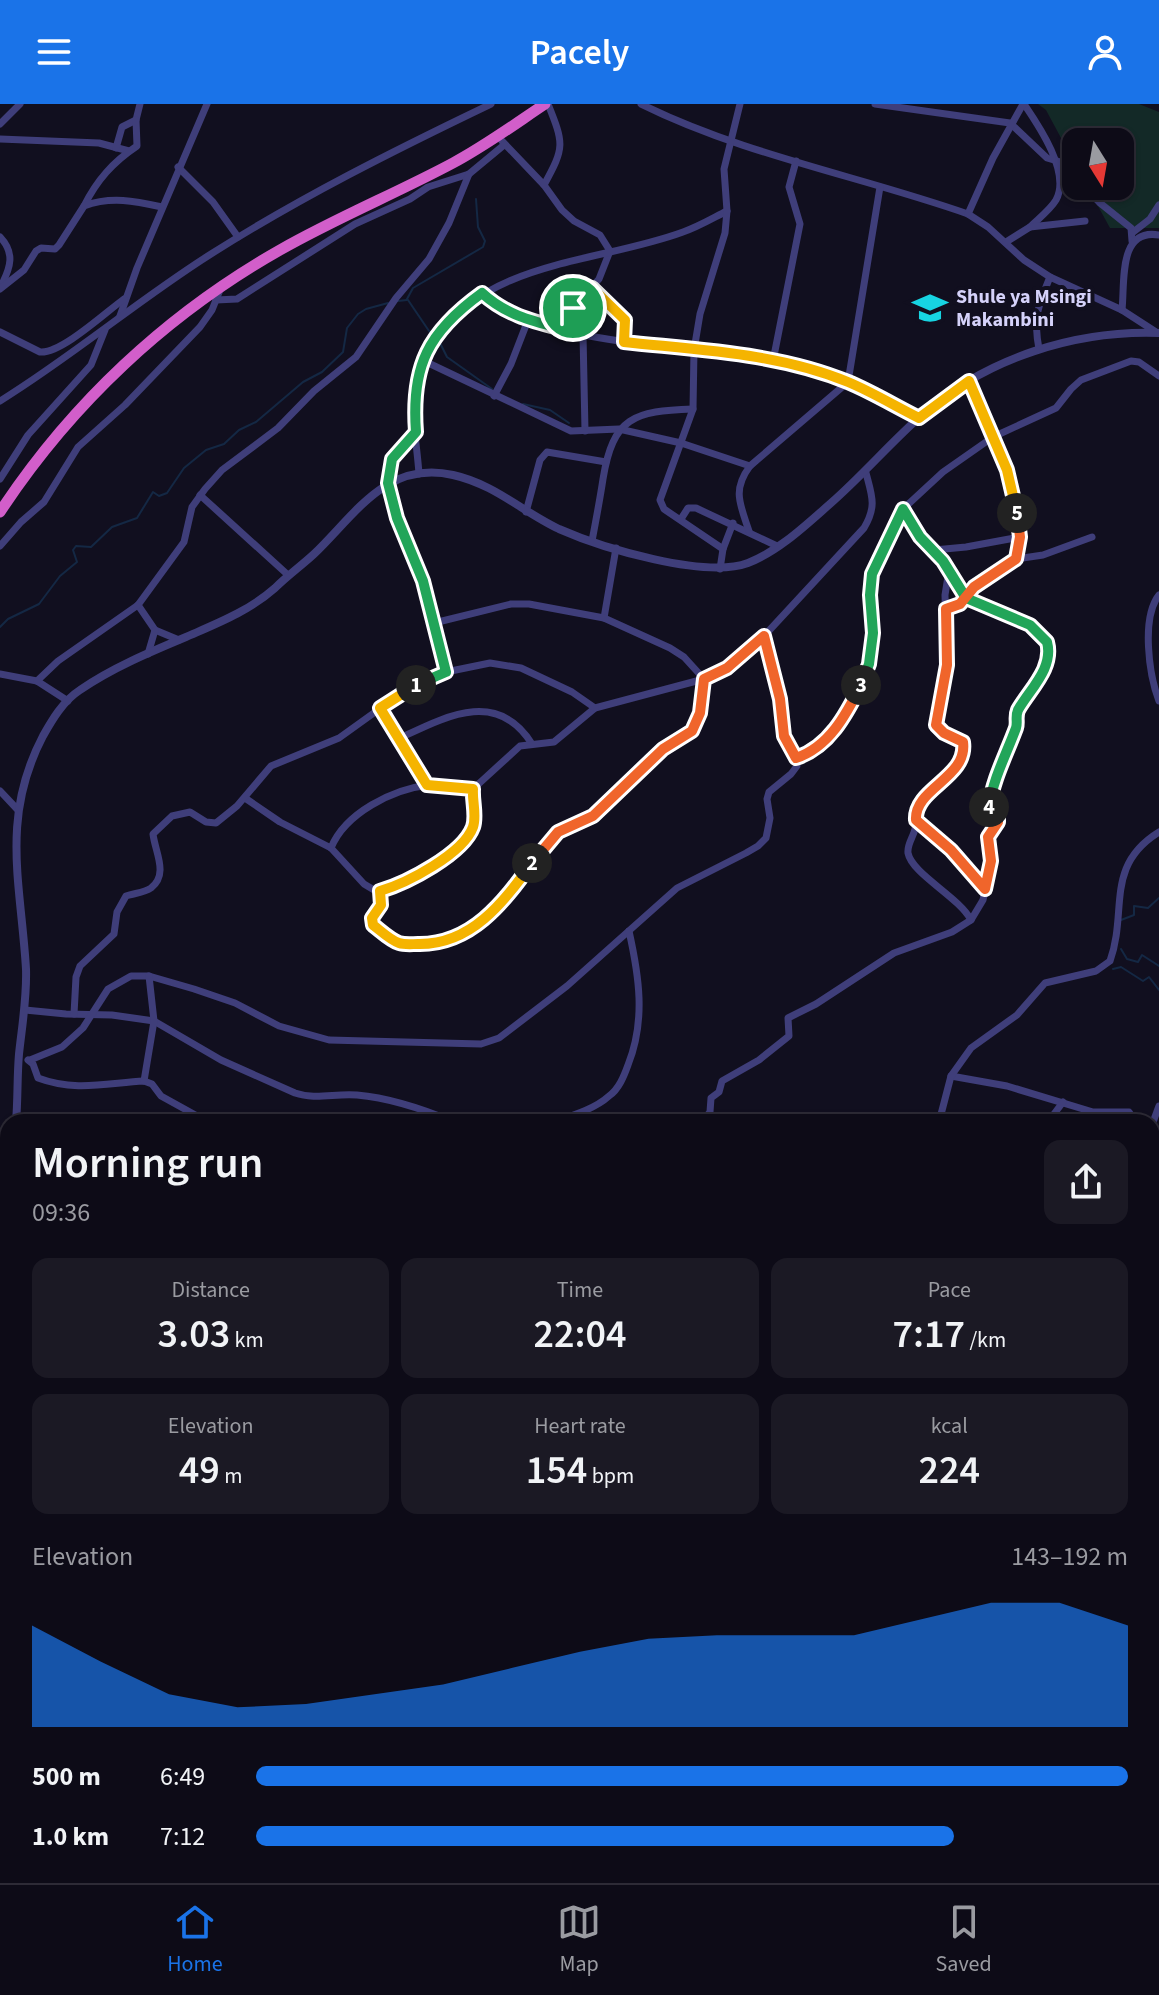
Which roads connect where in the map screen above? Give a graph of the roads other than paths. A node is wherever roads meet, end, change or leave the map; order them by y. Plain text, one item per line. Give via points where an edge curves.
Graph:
1 (20, 104) edge
2 (140, 104) edge
3 (207, 104) edge
4 (491, 104) edge
5 (546, 104) edge
6 (641, 104) edge
7 (740, 104) edge
8 (875, 104) edge
9 (966, 104) edge
10 (1023, 104) edge
11 (966, 116) junction
12 (136, 120) junction
13 (1010, 123) junction
14 (0, 124) edge
15 (0, 139) edge
16 (501, 140) junction
17 (731, 140) junction
18 (116, 148) junction
19 (129, 151) junction
20 (1053, 160) junction
21 (796, 161) junction
22 (1062, 162) edge
23 (178, 167) junction
24 (469, 174) junction
25 (544, 185) junction
26 (880, 187) junction
27 (1097, 200) edge
28 (1159, 205) edge
29 (84, 206) junction
30 (162, 207) junction
31 (727, 211) junction
32 (968, 214) junction
33 (1085, 221) dead end
34 (1030, 227) junction
35 (1159, 235) edge
36 (0, 237) edge
37 (238, 237) junction
38 (1132, 237) junction
39 (1006, 242) junction
40 (610, 251) junction
41 (1050, 277) junction
42 (0, 288) edge
43 (221, 288) junction
44 (592, 288) junction
45 (482, 293) junction
46 (126, 297) junction
47 (216, 300) junction
48 (1122, 310) junction
49 (120, 316) junction
50 (528, 320) junction
51 (105, 328) junction
52 (563, 329) junction
53 (0, 332) edge
54 (1158, 332) edge
55 (583, 334) junction
56 (624, 342) junction
57 (1039, 349) junction
58 (694, 350) junction
59 (422, 360) junction
60 (773, 361) junction
61 (1159, 376) edge
62 (969, 381) junction
63 (848, 382) junction
64 (494, 396) junction
65 (0, 401) edge
66 (693, 409) junction
67 (919, 418) junction
68 (619, 429) junction
69 (585, 431) junction
70 (416, 432) junction
71 (993, 437) junction
72 (681, 443) junction
73 (606, 462) junction
74 (750, 466) junction
75 (866, 473) junction
76 (419, 474) junction
77 (0, 479) edge
78 (388, 483) junction
79 (200, 495) junction
80 (903, 509) junction
81 (0, 512) edge
82 (526, 512) junction
83 (681, 519) junction
84 (733, 523) junction
85 (749, 531) junction
86 (1020, 537) junction
87 (1092, 537) dead end
88 (592, 541) junction
89 (0, 546) edge
90 (777, 546) junction
91 (616, 548) junction
92 (723, 549) junction
93 (934, 550) junction
94 (1016, 559) junction
95 (720, 569) junction
96 (949, 570) junction
97 (288, 575) junction
98 (1159, 595) edge
99 (966, 598) junction
100 (138, 605) junction
101 (946, 609) junction
102 (604, 618) junction
103 (434, 623) junction
104 (155, 630) junction
105 (764, 636) junction
106 (179, 640) junction
107 (148, 654) junction
108 (446, 672) junction
109 (0, 674) edge
110 (704, 679) junction
111 (37, 681) junction
112 (68, 701) junction
113 (1159, 701) edge
114 (380, 708) junction
115 (595, 708) junction
116 (398, 739) junction
117 (532, 744) junction
118 (796, 758) junction
119 (427, 785) junction
120 (473, 789) junction
121 (0, 791) edge
122 (245, 798) junction
123 (17, 809) junction
124 (916, 820) junction
125 (1159, 832) edge
126 (331, 848) junction
127 (985, 889) junction
128 (380, 891) junction
129 (971, 920) junction
130 (629, 931) junction
131 (149, 976) junction
132 (25, 1010) junction
133 (74, 1014) junction
134 (94, 1014) junction
135 (154, 1021) junction
136 (19, 1057) junction
137 (30, 1060) junction
138 (951, 1076) junction
139 (144, 1081) junction
140 (1063, 1102) junction
141 (17, 1114) edge
142 (194, 1114) edge
143 (431, 1114) edge
144 (571, 1114) edge
145 (708, 1114) edge
146 (941, 1114) edge
147 (1054, 1114) edge
148 (1105, 1114) edge
149 (1105, 1114) edge
150 (1130, 1114) edge

1 - 14 street
2 - 12 street
3 - 23 street
4 - 37 street
5 - 16 highway
5 - 25 street via 561,152
6 - 17 street
7 - 17 street
8 - 11 street
9 - 11 street
10 - 13 street
10 - 20 street via 1044,133
11 - 13 street
12 - 18 street via 122,127
12 - 19 street via 137,146
13 - 20 street
13 - 32 street
15 - 18 street
16 - 24 street
16 - 25 street
16 - 43 highway via 281,249
17 - 21 street
17 - 31 street via 724,169
18 - 19 street
19 - 29 street via 101,177
20 - 22 street
20 - 34 street via 1061,178 1059,192
21 - 26 street
21 - 60 street via 789,187 800,224
23 - 30 street
23 - 37 street
24 - 47 street via 428,187 355,224 237,299
24 - 79 street via 435,249 356,357 222,470
25 - 40 street via 562,210 600,235
26 - 32 street
26 - 63 street
27 - 38 street via 1128,225
28 - 38 street
29 - 30 street via 110,199
29 - 42 street via 55,249 36,251 24,270
30 - 46 street
31 - 40 street via 683,232
31 - 58 street
32 - 39 street
33 - 34 street
34 - 39 street
35 - 38 street
36 - 42 street via 12,259
37 - 49 street
38 - 48 street
39 - 41 street
40 - 44 street
40 - 45 street
41 - 48 street
41 - 57 street via 1036,312
43 - 47 street
43 - 81 highway via 174,320 83,405
44 - 52 street
44 - 56 street via 625,320
45 - 50 street via 497,307
45 - 59 street via 447,323
46 - 49 street
46 - 53 street via 47,353
47 - 89 street via 200,327 78,447 44,502
48 - 54 street
49 - 51 street
50 - 52 street
50 - 64 street
51 - 65 street
51 - 77 street via 91,365 28,435
52 - 55 street
54 - 57 street via 1109,334
55 - 56 street
55 - 69 street
56 - 58 street
57 - 62 street
58 - 60 street
58 - 66 street
59 - 64 street
59 - 70 street via 416,378
60 - 63 street
61 - 71 street via 1139,362 1127,362 1081,380 1056,408
62 - 67 street
62 - 71 street
63 - 67 street
63 - 74 street
64 - 69 street via 560,428
66 - 68 street via 653,412
66 - 72 street
67 - 75 street
68 - 69 street
68 - 72 street
68 - 73 street
70 - 76 street
70 - 78 street via 392,459
71 - 80 street
71 - 86 street via 1007,470
72 - 74 street
72 - 83 street via 660,500
73 - 82 street via 547,452
73 - 88 street
74 - 85 street via 738,491
75 - 90 street
75 - 105 street via 873,501 864,528
76 - 78 street
76 - 82 street via 450,474 493,488
78 - 97 street
78 - 103 street
79 - 97 street
79 - 100 street via 184,542
80 - 93 street
80 - 118 street via 872,574 873,633 863,682 824,742
82 - 88 street
83 - 84 street via 692,507
83 - 92 street
84 - 85 street
84 - 92 street
85 - 90 street
86 - 93 street
86 - 94 street
87 - 94 street
88 - 91 street
90 - 95 street via 751,562
91 - 95 street via 694,568
91 - 102 street
92 - 95 street
93 - 96 street
94 - 99 street
96 - 99 street
96 - 101 street
97 - 106 street via 241,613
98 - 113 street via 1149,623 1151,678
99 - 101 street
99 - 127 street via 1030,625 1049,649 1045,666 1016,713 1016,728 992,790 988,808 998,822 988,837 991,861
100 - 104 street
100 - 111 street
101 - 124 street via 947,665 936,725 963,742 964,749 947,779 919,805
102 - 103 street via 511,604
102 - 110 street via 670,648
103 - 108 street
104 - 106 street
104 - 107 street
105 - 110 street via 727,668
105 - 118 street via 784,736
106 - 107 street
107 - 112 street
108 - 114 street via 410,687
108 - 115 street via 490,663 521,668
109 - 111 street
110 - 115 street
110 - 128 street via 692,731 663,749 593,816 558,832 470,931 442,942 398,943 371,922 381,905
111 - 112 street
112 - 123 street via 34,751
114 - 116 street
114 - 122 street via 339,738 271,766
115 - 117 street via 554,742
116 - 117 street via 441,719 485,711 521,725
116 - 119 street
117 - 120 street via 520,746
118 - 130 street via 791,774 769,792 769,828 758,846 677,888
119 - 120 street
119 - 126 street via 369,808 341,829
120 - 128 street via 473,829 458,847
121 - 123 street
122 - 126 street
122 - 133 street via 216,823 185,812 156,829 161,865 157,881 126,896 114,934 80,966
123 - 132 street via 14,842
124 - 127 street
124 - 129 street via 908,846 912,862 960,903
125 - 138 street via 1134,856 1122,877 1110,961 1096,971 1045,983 1017,1015 971,1048
126 - 128 street via 364,884
127 - 129 street
129 - 145 street via 894,953 788,1018 785,1041 722,1081
130 - 131 street via 499,1038 481,1044 329,1040
130 - 144 street via 640,996 632,1057 609,1097
131 - 134 street via 120,980 108,989
131 - 135 street
132 - 133 street
132 - 136 street
133 - 134 street
134 - 135 street
134 - 137 street via 62,1047
135 - 139 street
135 - 143 street via 221,1060 305,1096 384,1098
136 - 137 street
136 - 141 street
137 - 139 street via 38,1078 61,1086
138 - 140 street
138 - 146 street
139 - 142 street
140 - 147 street
140 - 149 street
148 - 150 street

